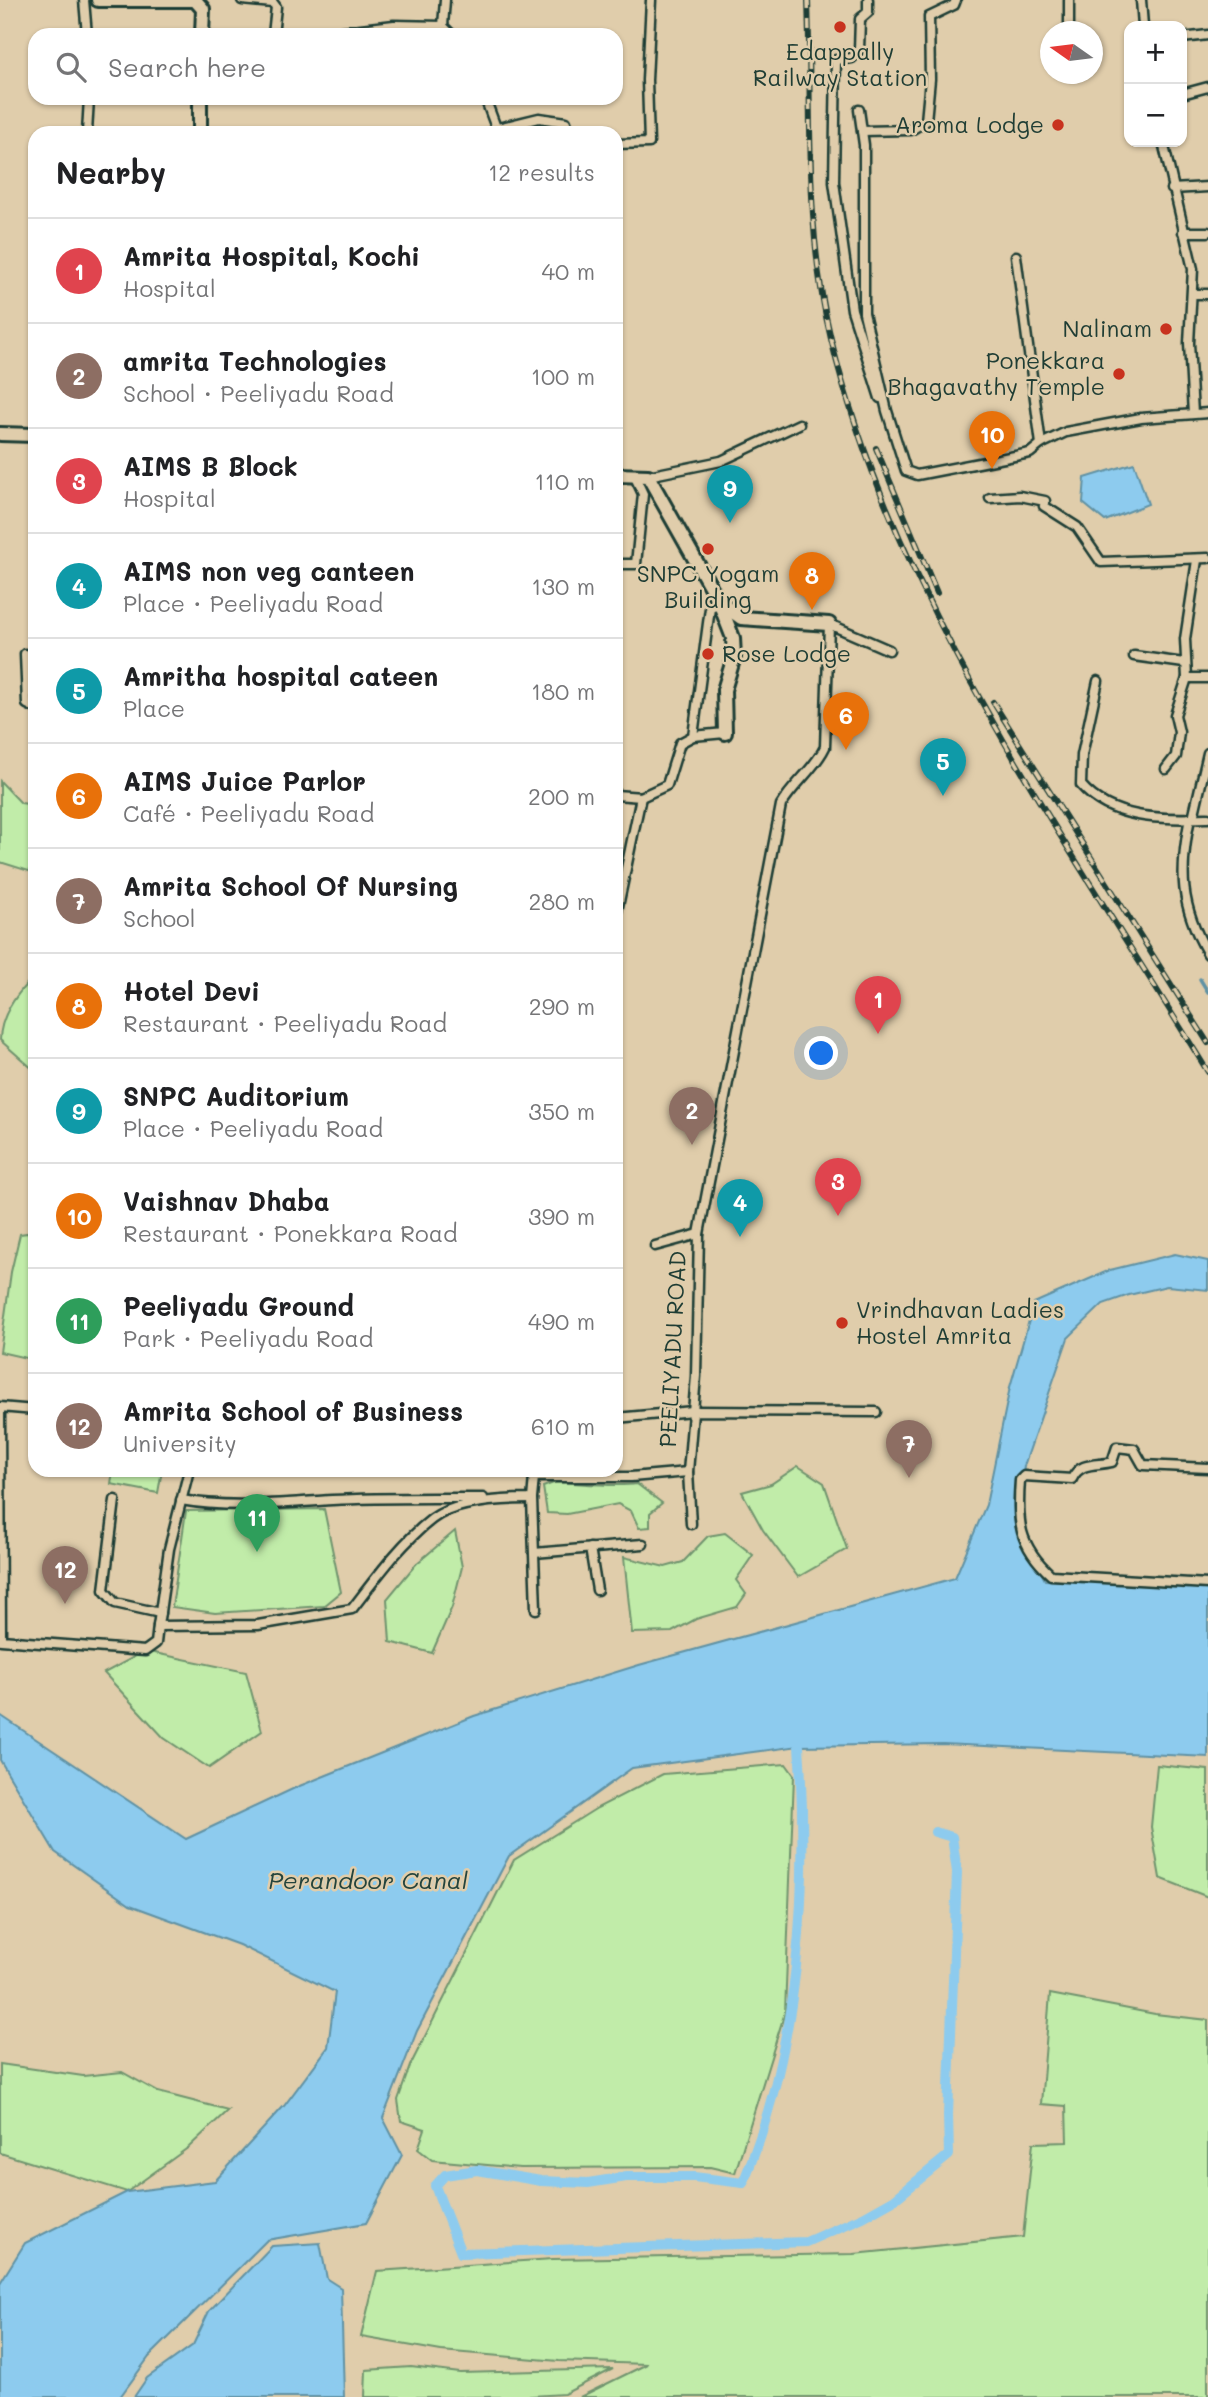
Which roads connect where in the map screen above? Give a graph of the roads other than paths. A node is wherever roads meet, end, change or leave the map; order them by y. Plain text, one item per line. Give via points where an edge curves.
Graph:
1 (84, 0) edge
2 (98, 0) edge
3 (194, 0) edge
4 (242, 0) edge
5 (445, 0) edge
6 (650, 0) edge
7 (868, 0) edge
8 (956, 0) edge
9 (1069, 0) edge
10 (1140, 0) edge
11 (1069, 21) edge
12 (1142, 21) edge
13 (443, 26) joint
14 (86, 28) edge
15 (202, 28) edge
16 (274, 28) edge
17 (369, 28) edge
18 (1208, 35) edge
19 (1187, 37) edge
20 (1208, 87) edge
21 (1187, 93) edge
22 (89, 105) edge
23 (200, 105) edge
24 (488, 105) edge
25 (859, 110) dead end
26 (88, 126) edge
27 (200, 126) edge
28 (496, 126) edge
29 (514, 126) edge
30 (567, 126) edge
31 (862, 131) junction
32 (623, 144) edge
33 (1164, 147) edge
34 (1208, 187) edge
35 (1172, 189) junction
36 (1183, 232) junction
37 (1208, 232) edge
38 (1016, 256) dead end
39 (1193, 294) junction
40 (1208, 294) edge
41 (887, 411) junction
42 (1208, 413) edge
43 (1193, 414) junction
44 (799, 424) dead end
45 (0, 434) edge
46 (28, 435) edge
47 (1041, 444) junction
48 (623, 475) edge
49 (641, 476) junction
50 (990, 498) dead end
51 (1208, 558) edge
52 (1198, 560) junction
53 (623, 564) edge
54 (719, 602) junction
55 (829, 624) junction
56 (889, 650) dead end
57 (25, 654) dead end
58 (1134, 656) dead end
59 (1184, 663) junction
60 (1187, 678) junction
61 (1208, 678) edge
62 (1098, 681) dead end
63 (28, 704) edge
64 (725, 733) joint
65 (693, 736) junction
66 (1208, 753) edge
67 (1166, 769) dead end
68 (623, 796) edge
69 (641, 797) junction
70 (1208, 817) edge
71 (1192, 818) junction
72 (623, 883) edge
73 (1208, 954) edge
74 (699, 1234) junction
75 (655, 1247) dead end
76 (28, 1409) edge
77 (693, 1410) junction
78 (876, 1412) dead end
79 (623, 1417) edge
80 (1208, 1468) edge
81 (688, 1472) junction
82 (187, 1477) edge
83 (490, 1499) junction
84 (532, 1499) junction
85 (116, 1500) dead end
86 (181, 1500) junction
87 (691, 1524) dead end
88 (643, 1544) dead end
89 (590, 1548) junction
90 (534, 1553) junction
91 (1208, 1584) edge
92 (597, 1590) dead end
93 (536, 1609) dead end
94 (160, 1613) junction
95 (158, 1626) junction

1 - 14 street
2 - 3 street
3 - 15 street via 203,9
4 - 16 street via 273,3
5 - 13 street
6 - 32 street via 649,143
7 - 41 street via 868,12 860,19 859,50 852,58 836,60 834,182 852,310
8 - 31 street via 929,18 926,121 911,130
9 - 11 street
10 - 12 street
13 - 17 street
18 - 19 street
20 - 21 street
22 - 26 street
23 - 27 street
24 - 28 street
25 - 31 street
29 - 30 street via 539,118 566,122
31 - 41 street via 864,313
33 - 35 street
34 - 35 street
35 - 36 street
36 - 37 street
36 - 39 street via 1193,269
38 - 47 street
39 - 40 street
39 - 43 street via 1189,343
41 - 47 street via 906,471 917,475 1030,453
42 - 43 street
43 - 47 street via 1066,432
44 - 49 street via 720,460
45 - 46 street
48 - 49 street
49 - 53 street via 636,564
49 - 54 street
50 - 52 street via 1020,496 1045,504 1077,527 1101,562
51 - 52 street
52 - 59 street
54 - 55 street via 741,618
54 - 64 street via 733,638 734,657 724,690
54 - 65 street via 710,608
55 - 56 street
55 - 74 street, PEELIYADU ROAD via 825,747 781,805
57 - 63 street
58 - 59 street
59 - 60 street
60 - 61 street
60 - 67 street via 1175,715 1179,732 1176,756
62 - 71 street via 1082,755 1081,785 1094,800 1151,819
64 - 65 street
65 - 69 street via 680,743 667,785
66 - 71 street
68 - 69 street
69 - 72 street
70 - 71 street
71 - 73 street via 1182,854 1183,891 1190,922
74 - 75 street
74 - 77 street, PEELIYADU ROAD
76 - 95 street via 0,1407 1,1640 145,1651 156,1643
77 - 78 street
77 - 79 street
77 - 81 street, PEELIYADU ROAD
80 - 91 street via 1143,1465 1134,1449 1117,1447 1112,1462 1087,1464 1072,1479 1024,1476 1017,1521 1037,1563 1051,1575
81 - 84 street, PEELIYADU ROAD via 534,1477
81 - 87 street
82 - 86 street
83 - 84 street
83 - 86 street via 334,1499 260,1505
83 - 95 street via 433,1517 352,1609 258,1625
84 - 90 street
85 - 94 street via 104,1590 115,1603
86 - 94 street
88 - 89 street
89 - 90 street
89 - 92 street
90 - 93 street
94 - 95 street

